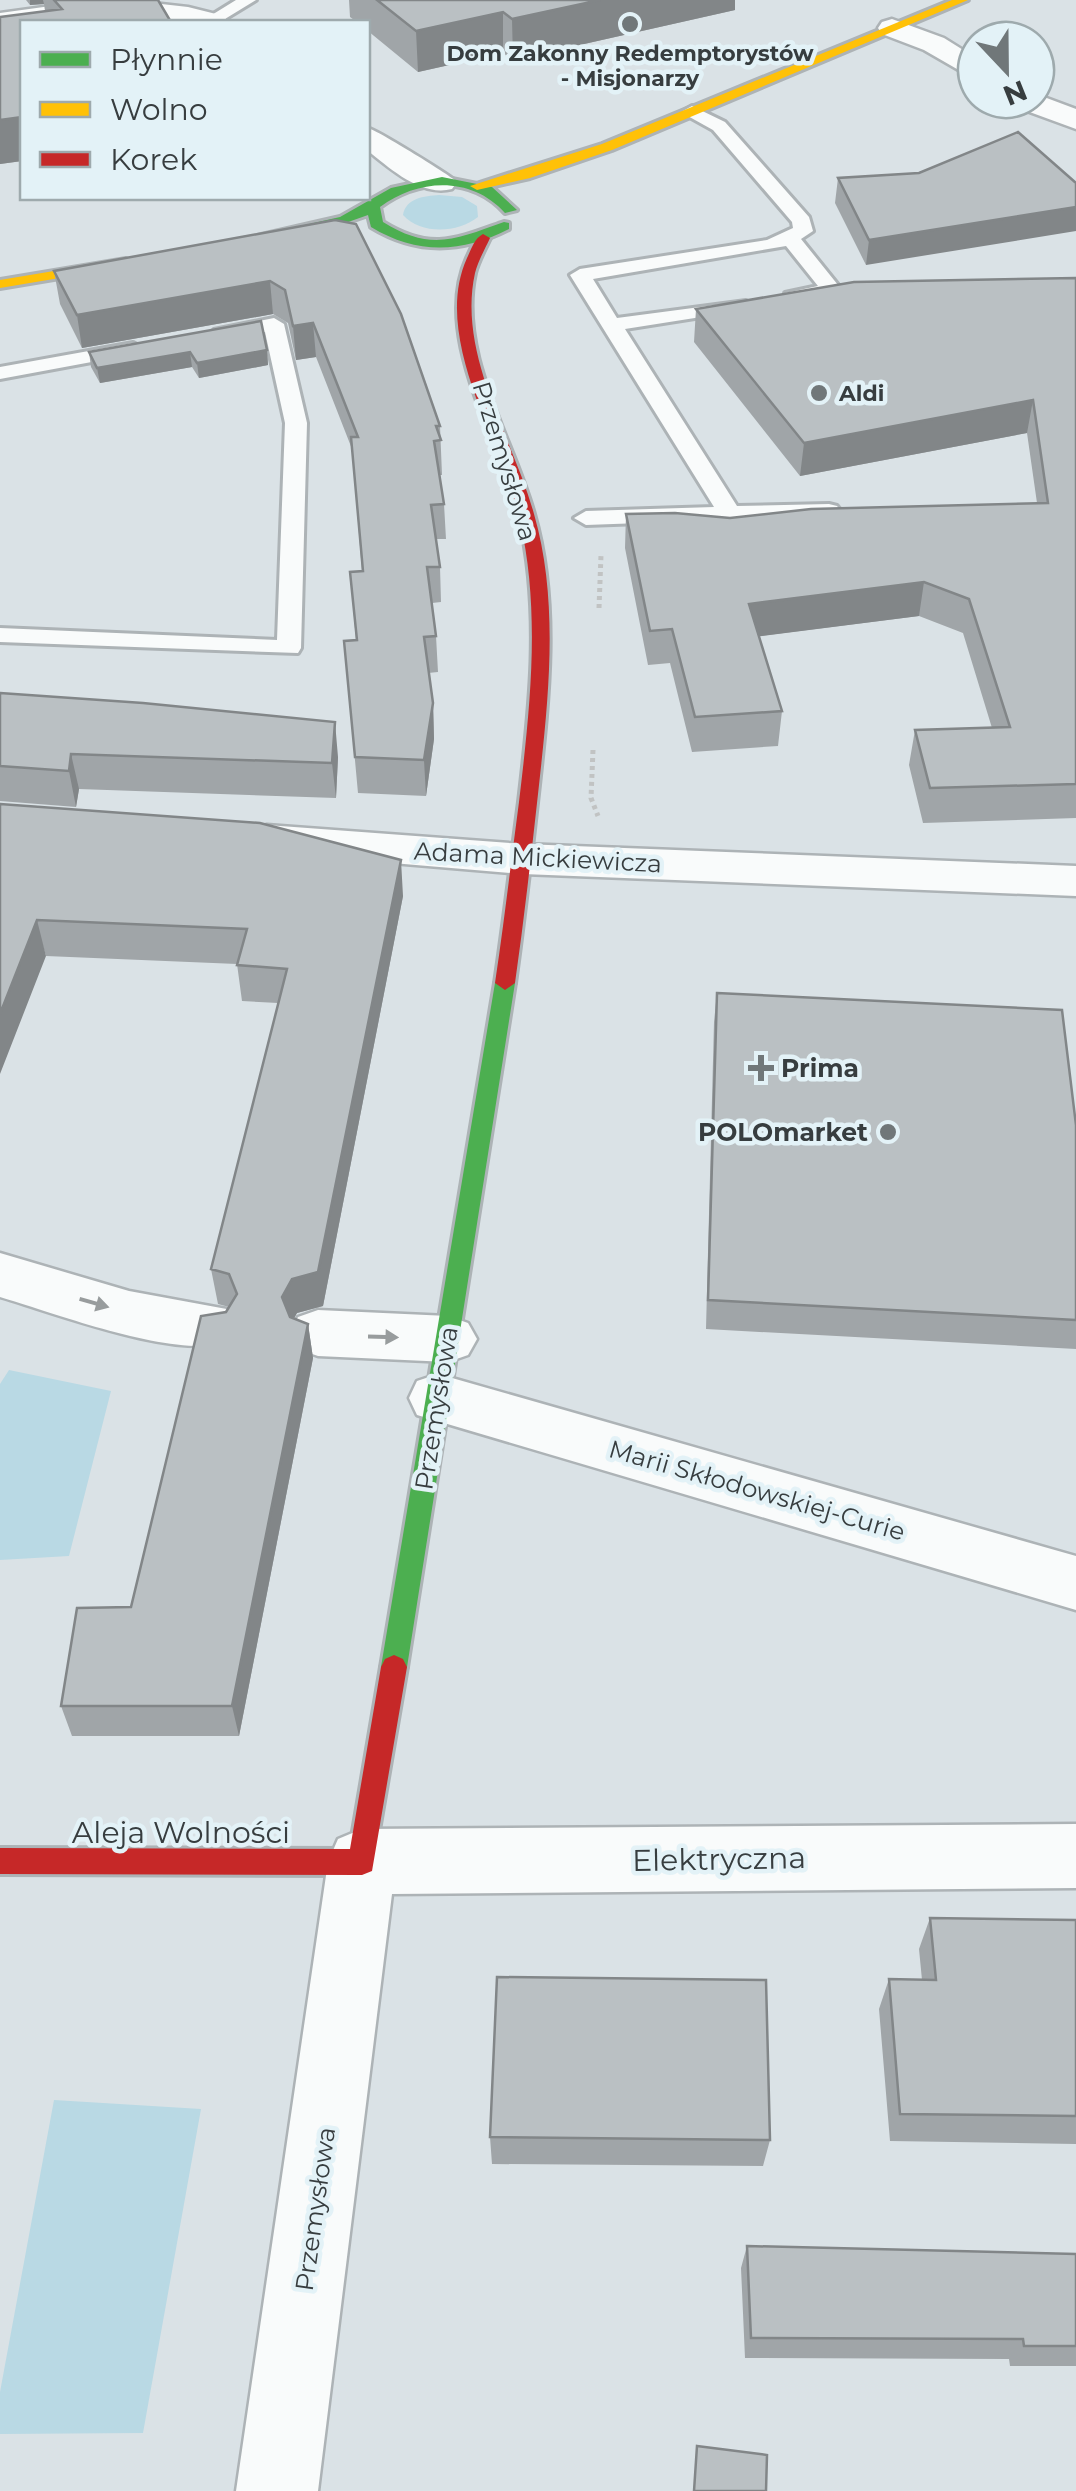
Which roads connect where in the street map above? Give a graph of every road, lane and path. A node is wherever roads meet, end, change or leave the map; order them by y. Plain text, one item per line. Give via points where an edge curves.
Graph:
1 (248, 0) edge
2 (944, 3) edge
3 (201, 20) edge
4 (215, 20) edge
5 (0, 22) edge
6 (892, 28) junction
7 (956, 58) edge
8 (692, 111) junction
9 (370, 138) edge
10 (629, 138) junction
11 (370, 166) edge
12 (441, 182) junction
13 (476, 186) junction
14 (381, 201) junction
15 (510, 210) junction
16 (384, 232) junction
17 (482, 238) junction
18 (791, 239) junction
19 (412, 242) junction
20 (156, 258) edge
21 (430, 264) dead end
22 (0, 284) edge
23 (443, 308) dead end
24 (612, 325) junction
25 (464, 332) junction
26 (196, 338) edge
27 (156, 345) edge
28 (0, 373) edge
29 (844, 511) edge
30 (730, 513) junction
31 (586, 518) dead end
32 (0, 635) edge
33 (216, 836) edge
34 (522, 859) junction
35 (1076, 882) edge
36 (0, 1275) edge
37 (212, 1326) edge
38 (318, 1332) dead end
39 (448, 1339) junction
40 (438, 1398) junction
41 (1076, 1583) edge
42 (1076, 1856) edge
43 (0, 1861) edge
44 (362, 1862) junction
45 (277, 2491) edge

1 - 4 lane
2 - 6 street
3 - 5 street via 109,8
6 - 7 street
6 - 8 street
8 - 10 street
8 - 18 lane via 719,126 802,221 802,231
9 - 12 street
10 - 13 street via 525,176
10 - 15 street via 530,192
11 - 14 street via 385,183
12 - 13 street
12 - 14 street via 411,186
13 - 15 street via 500,196
14 - 16 street via 376,224
14 - 16 street via 352,218 242,245
15 - 17 street via 504,225
16 - 19 street
17 - 19 street
17 - 25 street, Przemysłowa via 468,261
18 - 24 lane via 580,275
18 - 24 lane via 832,290
19 - 21 street
20 - 22 street
23 - 25 street, Przemysłowa
24 - 30 lane
25 - 34 street, Przemysłowa via 528,519 540,605 539,704
26 - 32 lane via 274,324 296,424 289,648
27 - 28 lane
29 - 30 lane
30 - 31 lane
33 - 34 street, Adama Mickiewicza
34 - 35 street, Adama Mickiewicza
34 - 39 street, Przemysłowa
36 -> 37 street via 129,1313
38 -> 39 street
39 - 40 street, Przemysłowa
40 - 41 street, Marii Skłodowskiej-Curie
40 - 44 street, Przemysłowa
42 - 44 street, Elektryczna
43 - 44 street, Aleja Wolności
44 - 45 street, Przemysłowa

